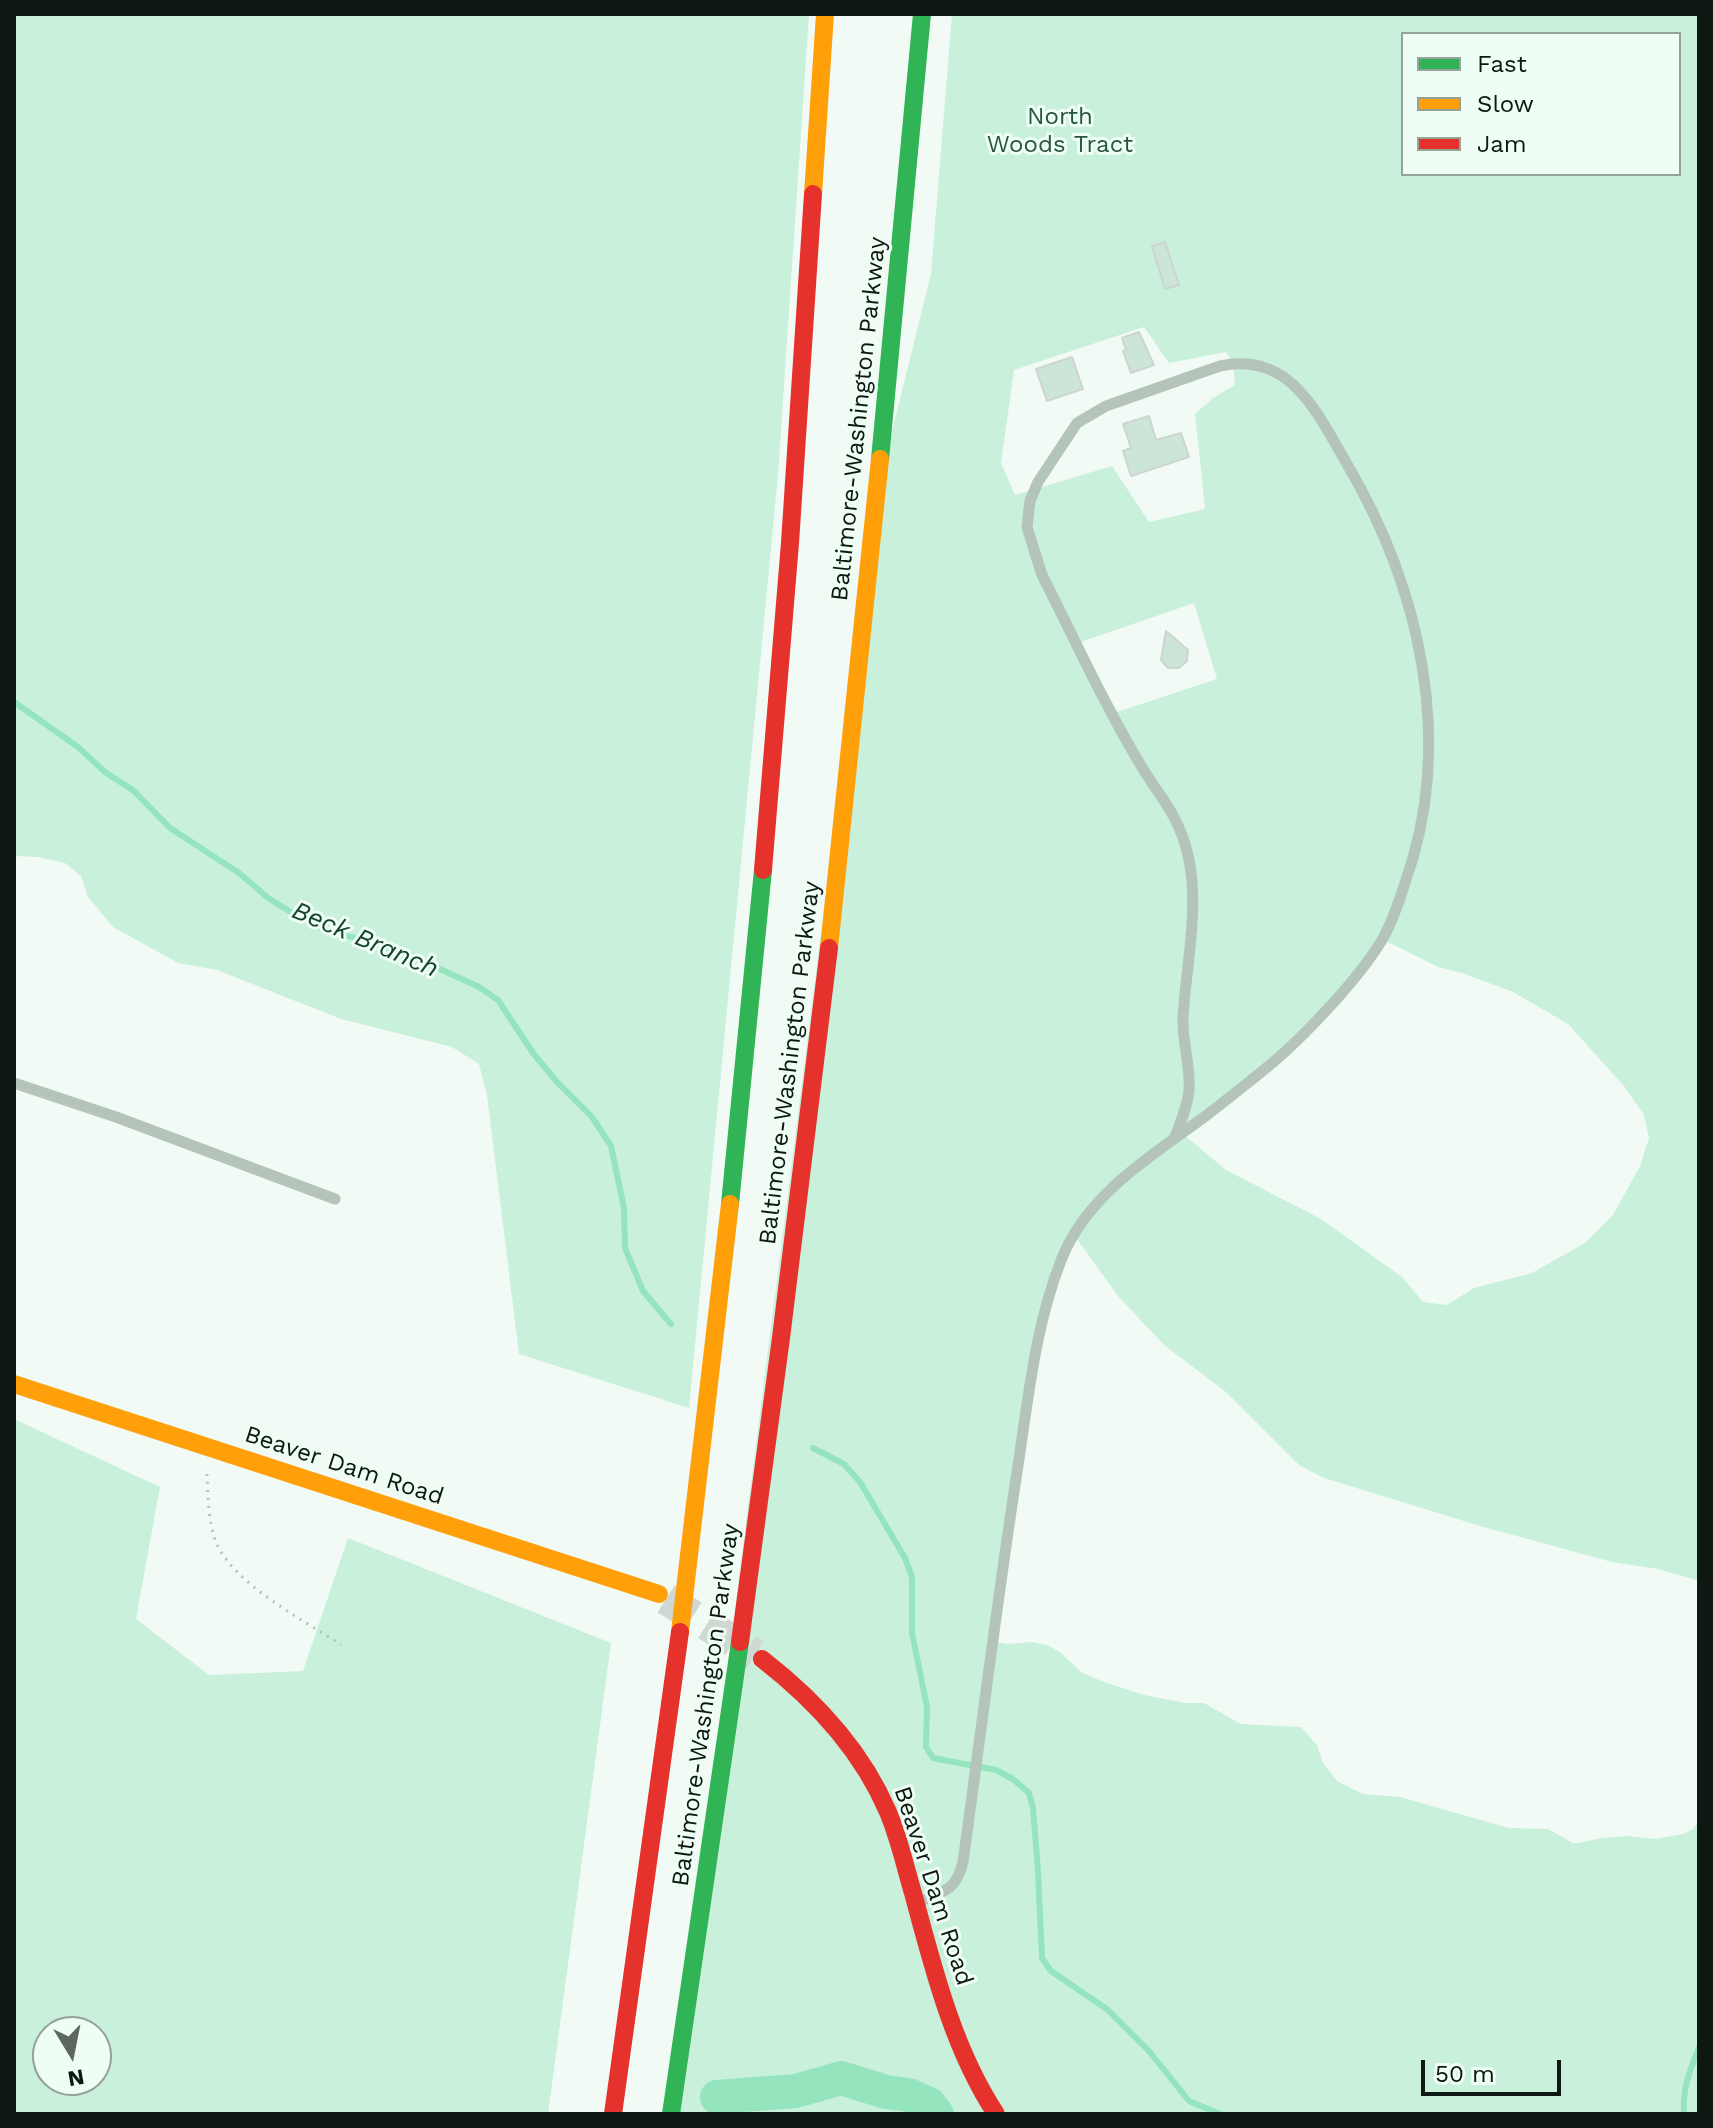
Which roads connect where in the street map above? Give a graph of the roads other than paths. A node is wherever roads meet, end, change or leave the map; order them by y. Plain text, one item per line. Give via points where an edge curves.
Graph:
1 (825, 14) edge
2 (922, 14) edge
3 (14, 1083) edge
4 (1175, 1137) junction
5 (335, 1199) dead end
6 (14, 1384) edge
7 (659, 1594) tunnel mouth
8 (762, 1659) tunnel mouth
9 (916, 1904) junction
10 (613, 2114) edge
11 (671, 2114) edge
12 (996, 2114) edge

1 - 10 main road, Baltimore-Washington Parkway via 795,484 747,1044 676,1659
2 - 11 main road, Baltimore-Washington Parkway via 816,1055 741,1638
3 - 5 lane
4 - 4 lane via 1189,1089 1182,1029 1192,914 1188,855 1167,802 1141,767 1042,575 1027,516 1044,472 1084,418 1239,363 1277,371 1303,393 1354,475 1379,531 1412,615 1422,657 1431,746 1427,798 1416,853 1382,939 1337,998 1270,1065
4 - 9 lane via 1092,1209 1064,1252 1052,1284 1028,1397 963,1862 952,1887
6 - 7 main road, Beaver Dam Road
8 - 9 main road, Beaver Dam Road via 812,1701 867,1771 887,1810
9 - 12 main road, Beaver Dam Road via 951,2017 972,2072

